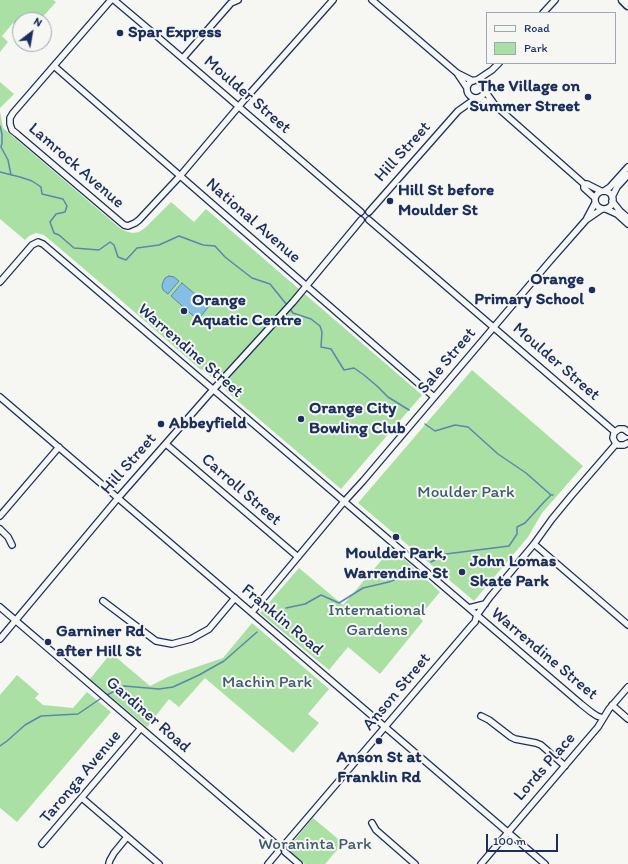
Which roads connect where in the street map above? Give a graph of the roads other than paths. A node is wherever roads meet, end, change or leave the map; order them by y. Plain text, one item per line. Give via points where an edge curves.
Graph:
1 (111, 0) edge
2 (114, 0) edge
3 (238, 0) edge
4 (333, 0) edge
5 (372, 0) edge
6 (555, 0) edge
7 (623, 0) edge
8 (628, 5) edge
9 (544, 12) edge
10 (183, 58) junction
11 (497, 64) edge
12 (54, 66) junction
13 (492, 70) junction
14 (457, 73) junction
15 (475, 80) junction
16 (485, 89) junction
17 (467, 91) junction
18 (477, 98) junction
19 (239, 107) junction
20 (498, 108) junction
21 (458, 111) junction
22 (628, 167) edge
23 (628, 175) edge
24 (180, 176) junction
25 (584, 184) junction
26 (602, 191) junction
27 (612, 199) junction
28 (595, 201) junction
29 (604, 209) junction
30 (361, 212) junction
31 (369, 212) junction
32 (628, 218) edge
33 (362, 220) junction
34 (370, 220) junction
35 (586, 220) junction
36 (628, 224) edge
37 (0, 282) edge
38 (306, 286) junction
39 (494, 327) junction
40 (214, 390) junction
41 (0, 397) edge
42 (434, 397) junction
43 (628, 431) edge
44 (615, 432) junction
45 (628, 443) edge
46 (166, 444) junction
47 (616, 444) junction
48 (59, 447) junction
49 (118, 498) junction
50 (345, 501) junction
51 (0, 516) edge
52 (0, 529) edge
53 (534, 544) junction
54 (12, 545) dead end
55 (298, 557) junction
56 (236, 598) junction
57 (103, 601) dead end
58 (485, 604) junction
59 (0, 607) edge
60 (469, 608) junction
61 (252, 612) junction
62 (477, 614) junction
63 (16, 621) junction
64 (628, 625) edge
65 (0, 639) edge
66 (628, 687) edge
67 (612, 705) junction
68 (481, 716) dead end
69 (603, 718) junction
70 (628, 719) edge
71 (386, 727) junction
72 (141, 728) junction
73 (565, 766) junction
74 (82, 798) junction
75 (372, 823) dead end
76 (508, 832) junction
77 (127, 837) junction
78 (42, 844) dead end
79 (277, 844) junction
80 (285, 844) junction
81 (278, 852) junction
82 (285, 852) junction
83 (109, 863) edge
84 (159, 864) edge
85 (268, 864) edge
86 (299, 864) edge
87 (415, 864) edge
88 (481, 864) edge
89 (545, 864) edge

1 - 12 street
2 - 10 street, Moulder Street
3 - 10 street via 231,3
4 - 19 street
5 - 14 street
6 - 9 street
7 - 8 highway
10 - 19 street, Moulder Street
11 - 13 street
12 - 24 street, National Avenue
12 - 24 street, Lamrock Avenue via 11,115 10,127 17,134 124,225 135,224 140,220
13 - 15 street
13 - 16 street
14 - 15 street
14 - 17 street
15 - 16 street via 482,82
15 - 17 street via 469,84
16 - 18 street via 483,96
16 - 20 street
17 - 18 street via 472,98
17 - 21 street, Hill Street
18 - 20 street
18 - 21 street, Hill Street
19 - 24 street
19 - 30 street, Moulder Street
20 - 25 street
21 - 31 street, Hill Street
22 - 26 street via 610,187
23 - 27 street via 617,187
24 - 38 street, National Avenue
25 - 26 street
25 - 28 street via 584,188
26 - 27 street via 609,193
26 - 28 street via 597,194
27 - 29 street via 610,206
27 - 32 street
28 - 29 street via 597,206
28 - 35 street, Sale Street
29 - 35 street, Sale Street
29 - 36 street via 617,214
30 - 31 street
30 - 33 street
31 - 34 street
33 - 34 street
33 - 38 street, Hill Street
34 - 39 street, Moulder Street
35 - 39 street, Sale Street
37 - 40 street, Warrendine Street via 32,245 38,242 43,244
38 - 40 street, Hill Street
38 - 42 street, National Avenue
39 - 42 street, Sale Street
39 - 44 street, Moulder Street
40 - 46 street, Hill Street
40 - 50 street, Warrendine Street
41 - 48 street, Franklin Road
42 - 50 street, Sale Street
43 - 44 street via 621,429
44 - 47 street via 613,438
45 - 47 street via 622,446
46 - 49 street, Hill Street
46 - 55 street, Carroll Street
47 - 53 street, Anson Street
48 - 49 street, Franklin Road
48 - 51 street
49 - 56 street, Franklin Road
49 - 63 street, Hill Street
50 - 55 street, Sale Street
50 - 60 street, Warrendine Street
52 - 54 street
53 - 58 street, Anson Street
53 - 64 street
55 - 61 street, Sale Street
56 - 57 street via 209,629 172,644 156,641
56 - 61 street, Franklin Road
58 - 60 street, Warrendine Street
58 - 62 street, Anson Street
59 - 63 street, Gardiner Road
60 - 62 street, Warrendine Street
61 - 71 street, Franklin Road
62 - 69 street, Warrendine Street via 586,708
62 - 71 street, Anson Street via 475,622
63 - 65 street, Hill Street
63 - 72 street, Gardiner Road
66 - 67 street, Lords Place
67 - 69 street, Lords Place
67 - 70 street, Warrendine Street
68 - 73 street via 515,739 541,745
69 - 73 street, Lords Place
71 - 76 street, Franklin Road
71 - 80 street, Anson Street
72 - 74 street, Taronga Avenue
72 - 79 street, Gardiner Road
73 - 76 street, Lords Place
74 - 77 street
74 - 78 street, Taronga Avenue
75 - 87 street via 376,830
76 - 88 street, Lords Place
76 - 89 street, Franklin Road
77 - 83 street
77 - 84 street
79 - 80 street
79 - 81 street
80 - 82 street
81 - 82 street
81 - 85 street
82 - 86 street

